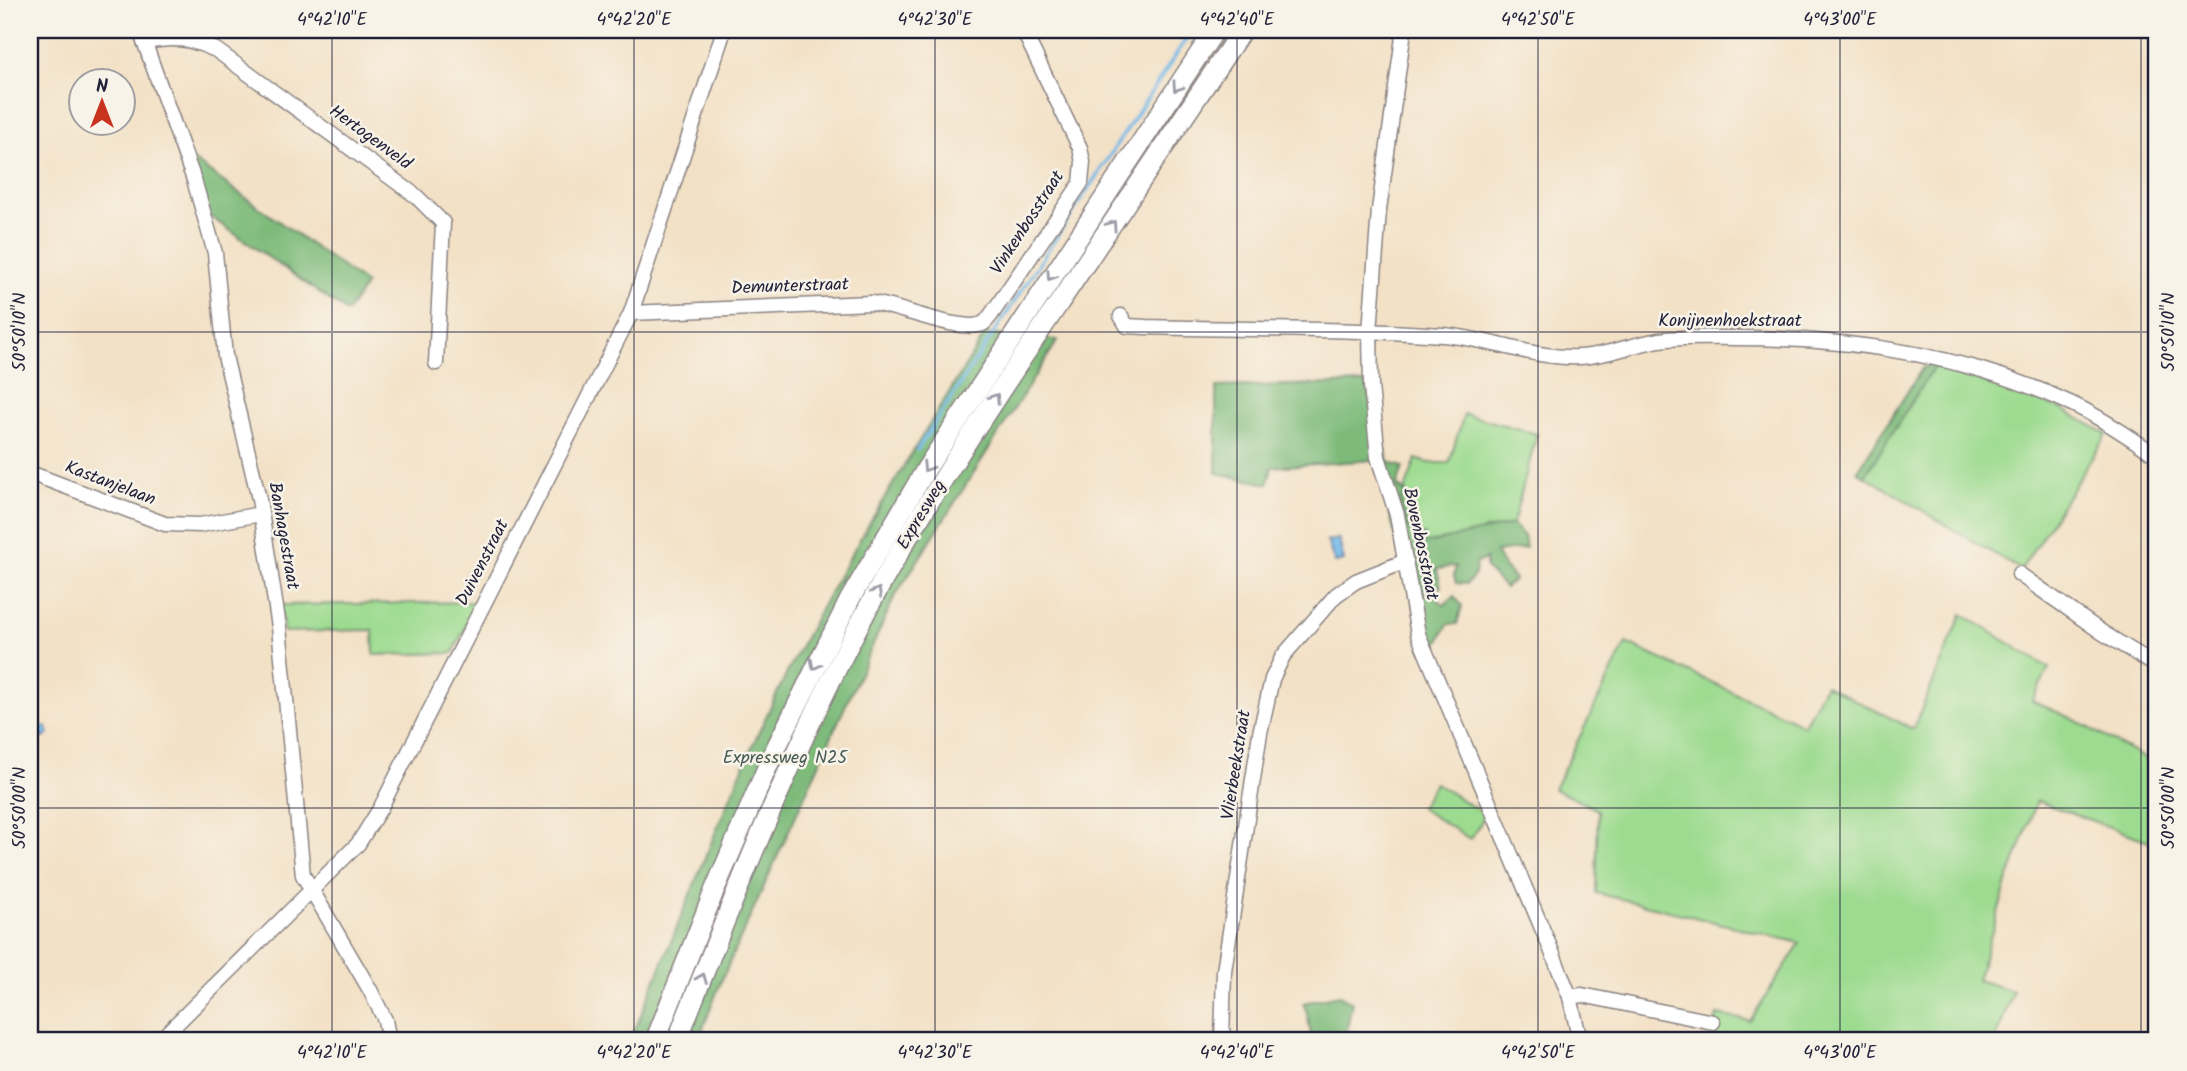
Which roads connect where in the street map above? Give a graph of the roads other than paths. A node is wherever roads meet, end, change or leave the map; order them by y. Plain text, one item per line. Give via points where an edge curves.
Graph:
1 (723, 30) edge
2 (1023, 30) edge
3 (1215, 30) edge
4 (1242, 30) edge
5 (1404, 30) edge
6 (142, 36) edge
7 (631, 313) junction
8 (1121, 316) dead end
9 (948, 323) joint
10 (1370, 332) junction
11 (436, 363) dead end
12 (2157, 456) edge
13 (30, 473) edge
14 (261, 514) junction
15 (1406, 561) junction
16 (2019, 574) dead end
17 (2157, 666) edge
18 (311, 892) junction
19 (1570, 997) junction
20 (1713, 1022) dead end
21 (159, 1041) edge
22 (389, 1041) edge
23 (655, 1041) edge
24 (677, 1041) edge
25 (1222, 1041) edge
26 (1580, 1041) edge

1 - 7 street, Duivenstraat
2 - 9 street, Vinkenbosstraat via 1080,148 1081,183 983,324
3 -> 23 highway, Expresweg via 926,469 850,599 761,780
24 -> 4 highway, Expresweg via 790,764 868,608 981,420
5 - 10 street, Bovenbosstraat via 1379,210
6 - 11 street, Hertogenveld via 196,41 216,50 416,196 443,223
6 - 14 street, Banhagestraat via 215,253 225,356
7 - 9 street, Demunterstraat via 871,303
7 - 18 street, Duivenstraat via 381,807 358,844
8 - 10 street, Konijnenhoekstraat via 1127,326
10 - 12 street, Konijnenhoekstraat via 1446,335 1579,357 1640,342 1689,338 1790,338 1862,345 1939,359 2037,390 2113,426
10 - 15 street, Bovenbosstraat via 1378,457 1398,515
13 - 14 street, Kastanjelaan via 165,524 200,524
14 - 18 street, Banhagestraat via 283,659 303,875
15 - 19 street, Bovenbosstraat via 1418,634
15 - 25 street, Vlierbeekstraat via 1356,581 1336,595 1283,656 1272,680 1224,971
16 - 17 street
18 - 21 street, Duivenstraat
18 - 22 street, Banhagestraat via 370,990 385,1020
19 - 20 street via 1582,995
19 - 26 street, Bovenbosstraat

